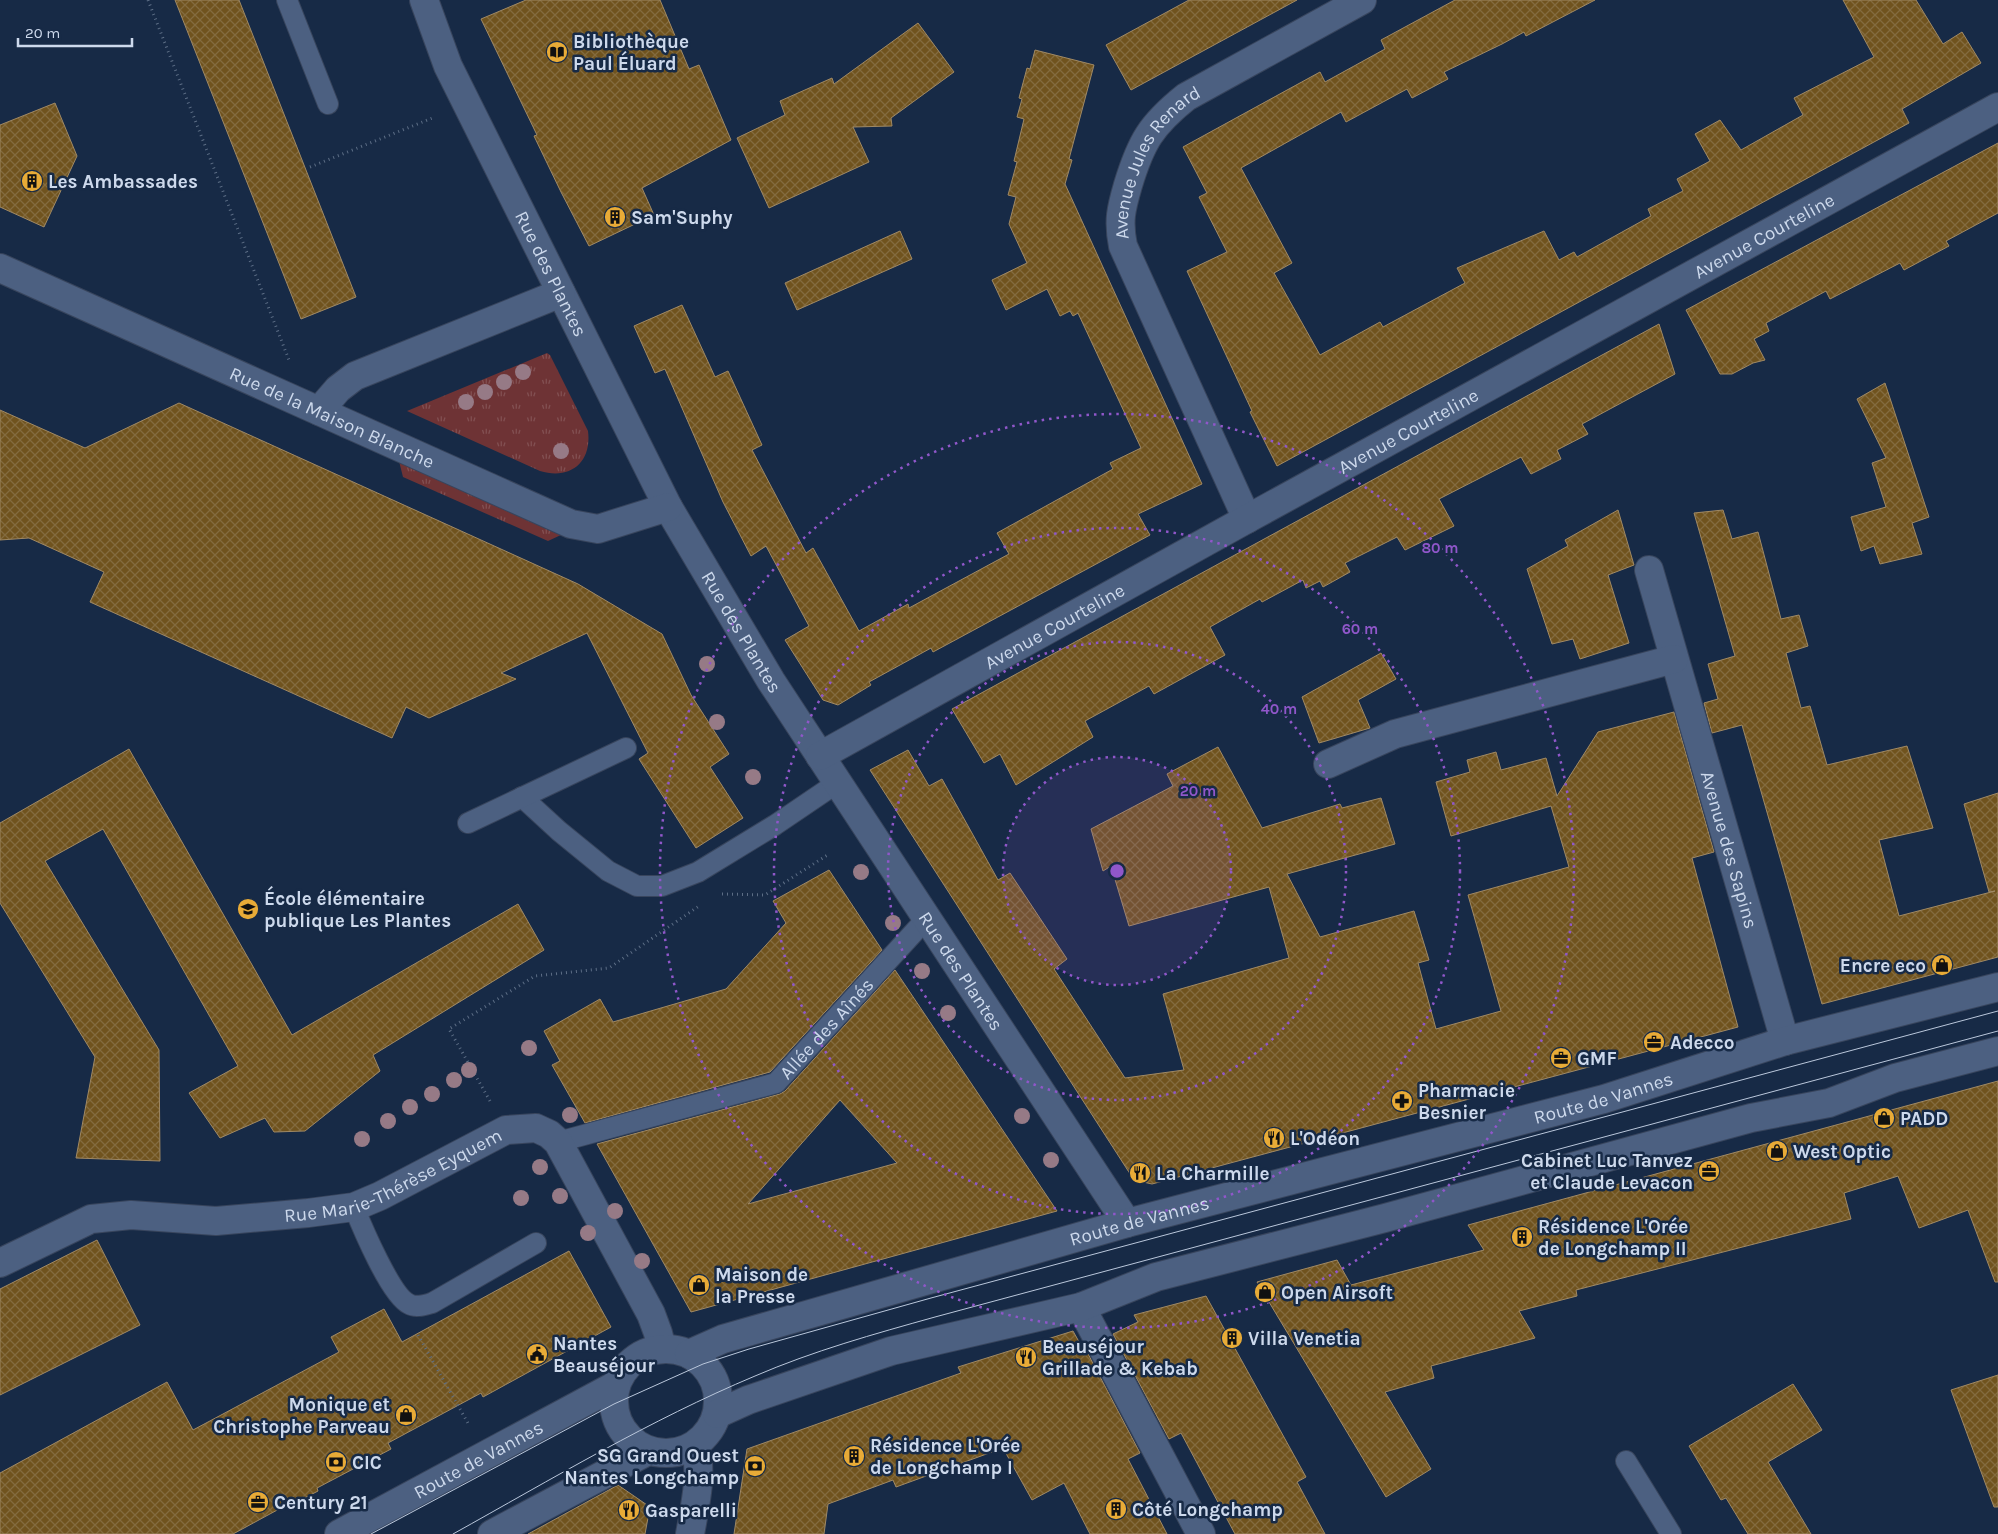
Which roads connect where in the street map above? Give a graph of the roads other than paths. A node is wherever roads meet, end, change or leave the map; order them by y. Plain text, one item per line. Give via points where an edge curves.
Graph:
1 (287, 0) edge
2 (1362, 0) edge
3 (431, 2) edge
4 (328, 104) dead end
5 (1998, 107) edge
6 (0, 268) edge
7 (561, 293) junction
8 (319, 411) junction
9 (668, 507) junction
10 (1247, 519) junction
11 (1649, 570) dead end
12 (1674, 659) junction
13 (626, 748) dead end
14 (820, 756) junction
15 (1328, 764) dead end
16 (837, 783) junction
17 (522, 797) junction
18 (468, 823) dead end
19 (926, 918) junction
20 (1998, 987) edge
21 (1786, 1041) junction
22 (1998, 1051) edge
23 (558, 1142) junction
24 (354, 1207) junction
25 (1128, 1223) junction
26 (536, 1243) dead end
27 (0, 1264) edge
28 (1081, 1307) junction
29 (662, 1349) junction
30 (689, 1354) junction
31 (616, 1385) junction
32 (717, 1414) junction
33 (695, 1445) junction
34 (648, 1451) junction
35 (1626, 1461) dead end
36 (340, 1534) edge
37 (492, 1534) edge
38 (690, 1534) edge
39 (1201, 1534) edge
40 (1671, 1534) edge

1 - 4 lane
2 - 10 street, Avenue Jules Renard via 1186,97 1165,113 1137,155 1120,212 1123,246
3 - 7 street, Rue des Plantes via 448,66
5 - 10 street, Avenue Courteline
6 - 8 street, Rue de la Maison Blanche
7 - 8 street via 355,376
7 - 9 street, Rue des Plantes
8 - 9 street, Rue de la Maison Blanche via 571,524 598,529
9 - 14 street, Rue des Plantes via 771,681
10 - 14 street, Avenue Courteline
11 - 12 street, Avenue des Sapins
12 - 15 street via 1395,734
12 - 21 street, Avenue des Sapins
13 - 17 lane
14 - 16 street, Rue des Plantes
16 - 17 lane via 698,872 662,886 636,886 608,871
16 - 19 street, Rue des Plantes
17 - 18 lane
19 - 23 lane, Allée des Aînés via 776,1083
19 - 25 street, Rue des Plantes
20 - 21 street, Route de Vannes
21 - 25 street, Route de Vannes via 1604,1099
22 - 28 street via 1895,1078 1829,1103 1751,1118 1156,1277
23 - 24 street, Rue Marie-Thérèse Eyquem via 536,1128 506,1130
23 - 29 street, Rue Marie-Thérèse Eyquem via 650,1314
24 - 26 lane via 391,1283 407,1303 414,1306 432,1303
24 - 27 street, Rue Marie-Thérèse Eyquem via 216,1220 131,1216 91,1219
25 - 30 street, Route de Vannes via 723,1340
28 - 32 street via 891,1351 748,1400
28 - 39 street
29 - 30 street
29 - 31 street via 645,1353 630,1363
30 - 32 street via 703,1364 714,1382 719,1403
31 - 34 street via 614,1404 618,1422 628,1438
31 - 36 street, Route de Vannes
32 - 33 street via 705,1436
33 - 34 street via 672,1453
33 - 38 street via 699,1459
34 - 37 street
35 - 40 lane

